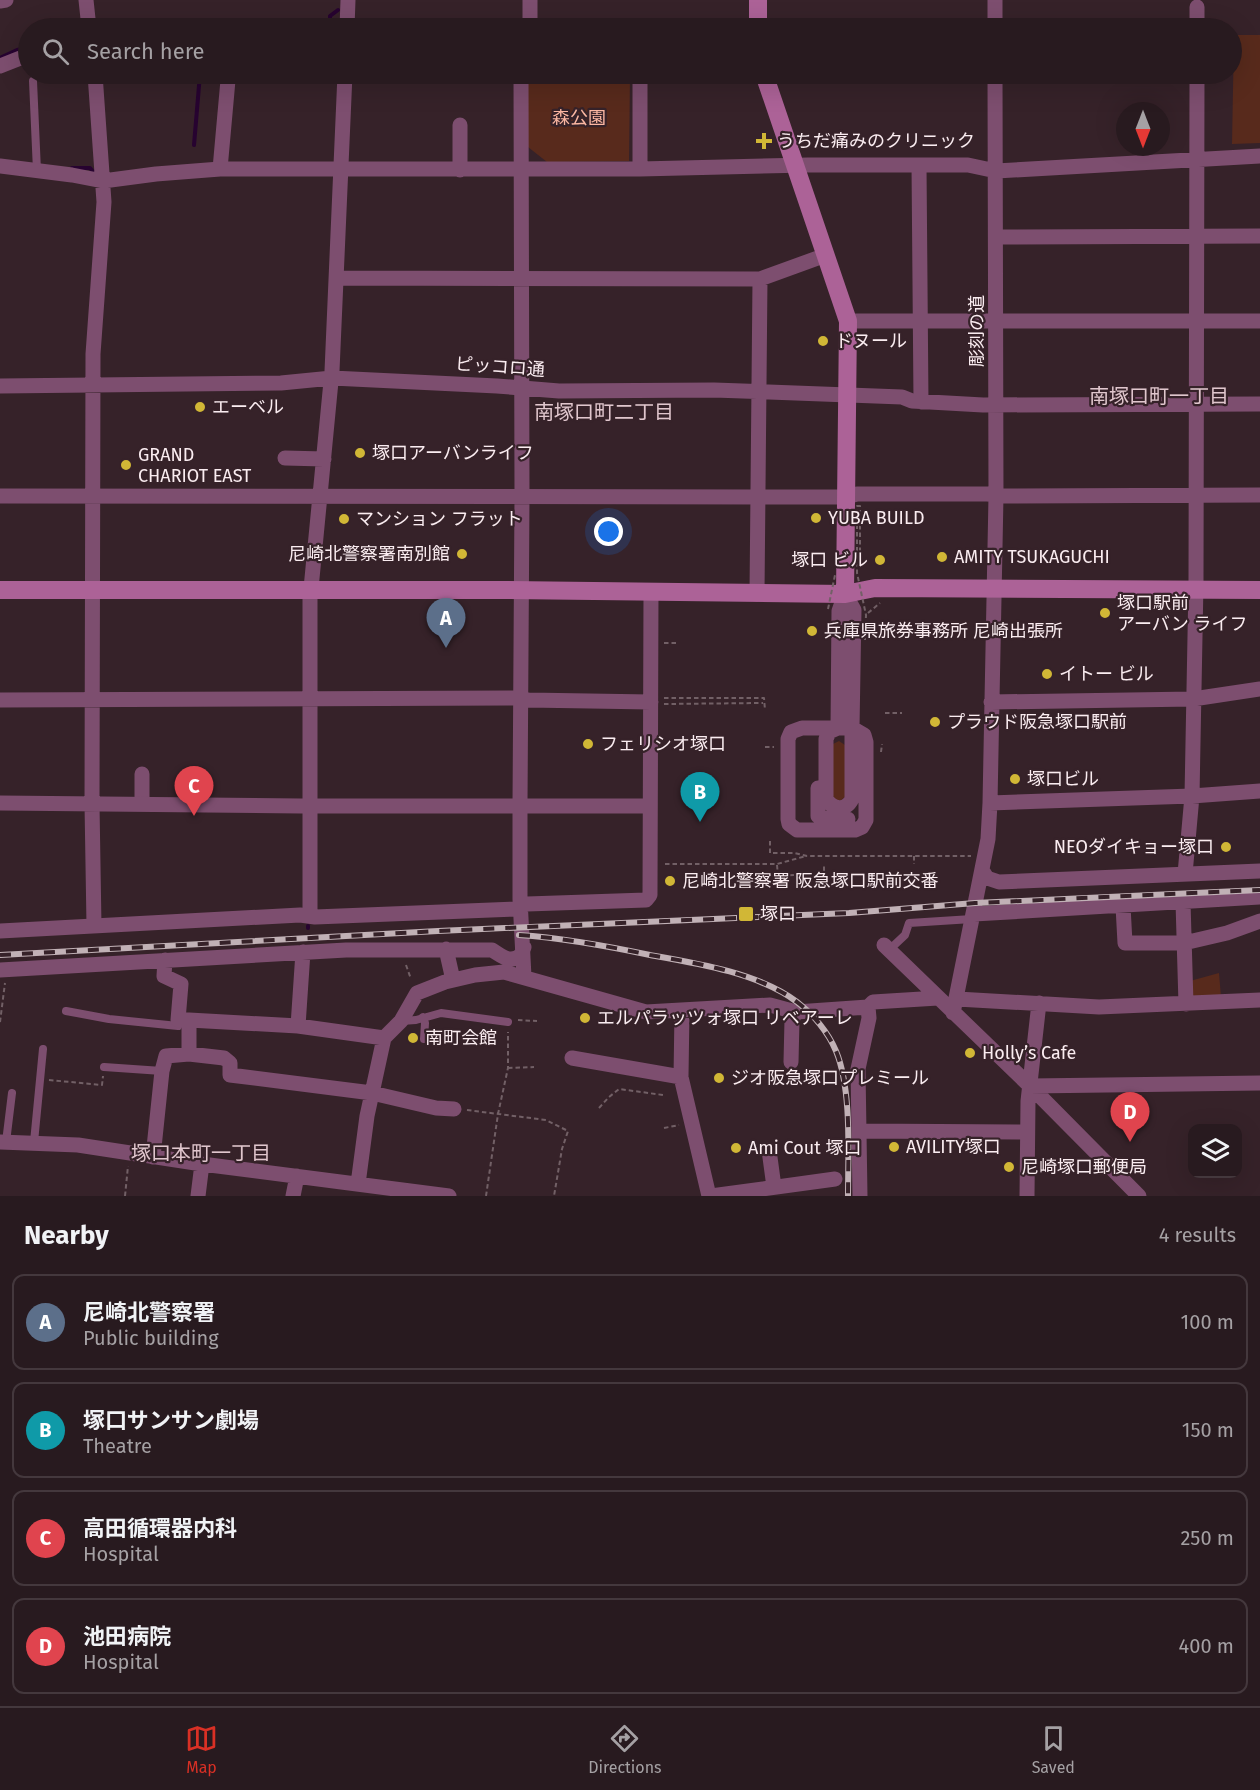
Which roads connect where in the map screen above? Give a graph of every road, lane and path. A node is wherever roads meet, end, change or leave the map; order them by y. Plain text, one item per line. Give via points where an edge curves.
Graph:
1 (6, 0) edge
2 (87, 0) edge
3 (348, 0) edge
4 (530, 0) edge
5 (758, 0) edge
6 (995, 0) edge
7 (0, 1) edge
8 (1198, 3) edge
9 (88, 18) edge
10 (347, 18) edge
11 (530, 18) edge
12 (758, 18) edge
13 (995, 18) edge
14 (1197, 18) edge
15 (18, 59) edge
16 (0, 66) edge
17 (33, 84) edge
18 (97, 84) edge
19 (228, 84) edge
20 (344, 84) edge
21 (520, 84) edge
22 (640, 84) edge
23 (767, 84) edge
24 (995, 84) edge
25 (1197, 84) edge
26 (460, 125) dead end
27 (1260, 156) edge
28 (1197, 159) junction
29 (919, 165) junction
30 (0, 166) edge
31 (796, 166) junction
32 (37, 167) junction
33 (220, 169) junction
34 (640, 169) junction
35 (334, 170) junction
36 (460, 170) junction
37 (521, 170) junction
38 (996, 171) junction
39 (103, 182) junction
40 (1197, 236) junction
41 (1260, 236) edge
42 (997, 237) junction
43 (826, 255) junction
44 (337, 278) junction
45 (522, 278) junction
46 (760, 279) junction
47 (995, 320) junction
48 (848, 321) junction
49 (920, 321) junction
50 (1197, 321) junction
51 (1260, 321) edge
52 (325, 379) junction
53 (0, 386) edge
54 (93, 386) junction
55 (522, 388) junction
56 (760, 393) junction
57 (847, 395) junction
58 (921, 402) junction
59 (1197, 404) junction
60 (1260, 404) edge
61 (996, 405) junction
62 (285, 458) dead end
63 (319, 459) junction
64 (1260, 495) edge
65 (0, 496) edge
66 (93, 496) junction
67 (996, 496) junction
68 (1197, 496) junction
69 (321, 497) junction
70 (522, 497) junction
71 (759, 497) junction
72 (846, 497) junction
73 (862, 565) dead end
74 (835, 575) dead end
75 (310, 589) junction
76 (993, 589) junction
77 (1196, 589) junction
78 (0, 590) edge
79 (92, 590) junction
80 (520, 590) junction
81 (1260, 590) edge
82 (651, 592) junction
83 (757, 594) junction
84 (845, 594) junction
85 (880, 603) dead end
86 (828, 609) dead end
87 (866, 615) junction
88 (865, 640) dead end
89 (664, 643) dead end
90 (677, 643) dead end
91 (1260, 689) edge
92 (520, 698) junction
93 (1193, 699) junction
94 (0, 700) edge
95 (93, 700) junction
96 (307, 701) junction
97 (660, 701) junction
98 (991, 702) junction
99 (764, 703) junction
100 (677, 704) junction
101 (693, 704) dead end
102 (765, 710) dead end
103 (885, 713) dead end
104 (902, 713) dead end
105 (845, 728) junction
106 (774, 739) dead end
107 (817, 746) dead end
108 (765, 747) dead end
109 (142, 774) dead end
110 (1260, 791) edge
111 (1192, 796) junction
112 (0, 802) edge
113 (990, 803) junction
114 (92, 804) junction
115 (142, 804) junction
116 (520, 804) junction
117 (306, 806) junction
118 (650, 806) junction
119 (848, 819) dead end
120 (770, 841) dead end
121 (807, 856) junction
122 (914, 856) junction
123 (983, 863) junction
124 (660, 864) dead end
125 (777, 864) junction
126 (914, 864) dead end
127 (824, 866) dead end
128 (824, 871) dead end
129 (1260, 871) edge
130 (1185, 874) junction
131 (795, 875) dead end
132 (1260, 897) edge
133 (1183, 902) junction
134 (521, 905) junction
135 (1123, 906) junction
136 (305, 915) junction
137 (974, 916) junction
138 (1260, 921) edge
139 (94, 926) junction
140 (0, 931) edge
141 (1184, 943) junction
142 (524, 947) junction
143 (887, 948) joint
144 (446, 949) junction
145 (492, 950) junction
146 (303, 952) junction
147 (403, 959) dead end
148 (165, 960) junction
149 (491, 972) junction
150 (3, 974) edge
151 (524, 977) junction
152 (453, 980) junction
153 (417, 993) junction
154 (938, 998) junction
155 (1260, 1000) edge
156 (1039, 1003) junction
157 (1186, 1004) junction
158 (955, 1006) junction
159 (868, 1007) junction
160 (66, 1011) dead end
161 (682, 1011) junction
162 (796, 1012) junction
163 (423, 1017) junction
164 (401, 1021) junction
165 (537, 1021) dead end
166 (0, 1022) edge
167 (508, 1022) junction
168 (184, 1023) junction
169 (298, 1026) junction
170 (384, 1038) junction
171 (424, 1039) dead end
172 (43, 1049) dead end
173 (189, 1054) junction
174 (572, 1058) dead end
175 (791, 1062) dead end
176 (104, 1067) joint
177 (534, 1067) dead end
178 (508, 1068) junction
179 (162, 1071) junction
180 (681, 1077) junction
181 (41, 1079) junction
182 (1260, 1083) edge
183 (1030, 1086) junction
184 (12, 1093) dead end
185 (372, 1093) junction
186 (663, 1095) dead end
187 (599, 1108) dead end
188 (454, 1109) joint
189 (498, 1114) junction
190 (859, 1131) junction
191 (1027, 1132) junction
192 (3, 1142) edge
193 (34, 1142) junction
194 (769, 1150) dead end
195 (130, 1153) junction
196 (153, 1157) junction
197 (202, 1164) junction
198 (297, 1176) junction
199 (835, 1179) dead end
200 (358, 1184) junction
201 (774, 1187) junction
202 (801, 1190) edge
203 (392, 1192) edge
204 (125, 1196) edge
205 (198, 1196) edge
206 (293, 1196) edge
207 (449, 1196) edge
208 (486, 1196) edge
209 (554, 1196) edge
210 (710, 1196) edge
211 (860, 1196) edge
212 (1027, 1196) edge
213 (1139, 1196) edge

1 - 7 street
2 - 9 street
3 - 10 street
4 - 11 street
5 - 12 street
6 - 13 street
8 - 14 street
15 - 16 street
17 - 32 lane
18 - 39 street
19 - 33 street
20 - 35 street
21 - 37 street
22 - 34 street
23 - 31 street
24 - 38 street, 彫刻の道
25 - 28 street
26 - 36 street
27 - 28 street
28 - 38 street
28 - 40 street
29 - 31 street
29 - 38 street via 968,165
29 - 49 street
30 - 32 street
31 - 34 street
31 - 43 street
32 - 39 street
33 - 35 street
33 - 39 street
34 - 37 street
35 - 36 street
35 - 44 street
36 - 37 street
37 - 45 street
38 - 42 street, 彫刻の道
39 - 54 street
40 - 41 street
40 - 42 street
40 - 50 street
42 - 47 street, 彫刻の道
43 - 46 street
43 - 48 street
44 - 45 street
44 - 52 street
45 - 46 street
45 - 55 street
46 - 56 street
47 - 49 street
47 - 50 street
47 - 61 street, 彫刻の道
48 - 49 street
48 - 57 street
49 - 58 street
50 - 51 street
50 - 59 street
52 - 54 street, ピッコロ通
52 - 55 street, ピッコロ通
52 - 63 street
53 - 54 street, ピッコロ通
54 - 66 street
55 - 56 street, ピッコロ通
55 - 70 street
56 - 57 street, ピッコロ通
56 - 71 street
57 - 58 street, ピッコロ通 via 902,397
57 - 72 street
58 - 61 street, ピッコロ通
59 - 60 street, ピッコロ通
59 - 61 street, ピッコロ通
59 - 68 street
61 - 67 street, 彫刻の道
62 - 63 street
63 - 69 street
64 - 68 street
65 - 66 street
66 - 69 street
66 - 79 street
67 - 68 street
67 - 72 street
67 - 76 street, 彫刻の道
68 - 77 street
69 - 70 street
69 - 75 street
70 - 71 street
70 - 80 street
71 - 72 street
71 - 83 street
72 - 84 street
73 - 87 path, bridge via 860,507 856,506 857,573
74 - 86 path, bridge
75 - 79 street
75 - 80 street
75 - 96 street
76 - 77 street
76 - 84 street via 876,588
76 - 98 street, 彫刻の道
77 - 81 street
77 - 93 street
78 - 79 street
79 - 95 street
80 - 82 street
80 - 92 street
82 - 83 street
82 - 97 street
83 - 84 street
84 - 105 street via 854,610
85 - 87 path
87 - 88 path, bridge
89 - 90 path
91 - 93 street
92 - 96 street
92 - 97 street
92 - 116 street
93 - 98 street
93 - 111 street
94 - 95 street
95 - 96 street
95 - 114 street
96 - 117 street
97 - 99 path via 764,698
97 - 100 path
97 - 118 street
98 - 113 street, 彫刻の道
99 - 100 path
99 - 102 path
100 - 101 path via 683,703 690,703 691,700 679,699 677,702 679,704
103 - 104 path
105 - 105 street via 861,732 866,739 866,820 855,830 797,830 788,819 789,735 801,728
106 - 108 path via 774,747
107 - 119 street via 818,816
109 - 115 street
110 - 111 street
111 - 113 street
111 - 130 street
112 - 114 street
113 - 123 street, 彫刻の道
114 - 115 street
114 - 139 street
115 - 117 street
116 - 117 street
116 - 118 street
116 - 134 street
117 - 136 street
118 - 134 street via 650,895 646,900
120 - 121 path via 770,853
121 - 122 path
121 - 125 path
122 - 123 path
122 - 126 path
123 - 130 street via 987,878 999,882
123 - 137 street, 彫刻の道
124 - 125 path
125 - 131 path via 778,876
127 - 128 path
129 - 130 street
132 - 133 street
133 - 135 street
133 - 141 street
134 - 136 street via 515,909
134 - 142 street
135 - 137 street
135 - 141 street via 1125,943
136 - 139 street
137 - 143 lane via 909,923 905,935
137 - 158 street, 彫刻の道
138 - 141 street
139 - 140 street
141 - 157 street
142 - 145 street via 519,957 512,960
142 - 151 street
143 - 154 street
144 - 145 street
144 - 146 street
144 - 152 street
145 - 149 street via 497,963
146 - 148 street
146 - 169 street
147 - 153 path
148 - 150 street
148 - 168 street via 164,976 181,984 178,1020
149 - 151 street
149 - 152 street
150 - 166 path
151 - 161 street via 646,1012
152 - 153 street
153 - 164 street
154 - 158 street
154 - 159 street via 873,1002
155 - 157 street
156 - 157 street via 1099,1007
156 - 158 street
156 - 183 street
158 - 183 street
159 - 162 street
159 - 190 street via 858,1069
160 - 168 lane via 109,1019
161 - 162 street via 770,1005
161 - 180 street
162 - 175 street via 792,1020
163 - 164 lane
163 - 167 lane via 456,1013
163 - 171 lane
164 - 170 street
165 - 167 path
167 - 178 path
168 - 169 street
168 - 173 street
169 - 170 street
170 - 185 street
172 - 181 lane
173 - 179 street via 166,1056
173 - 185 street via 224,1058 230,1063 230,1075
174 - 180 street
176 - 179 lane
176 - 181 path via 102,1085
177 - 178 path
178 - 189 path
179 - 196 street
180 - 210 street
181 - 193 lane
182 - 183 street
183 - 191 street
183 - 213 street
184 - 192 lane
185 - 188 street
185 - 200 street
186 - 187 path via 619,1089
188 - 189 path
189 - 208 path
189 - 209 path via 546,1120 568,1131
190 - 191 street
190 - 211 street
191 - 212 street
192 - 193 street
193 - 195 street
194 - 201 street
195 - 196 street
195 - 204 path
196 - 197 street
197 - 198 street
197 - 205 street
198 - 200 street
198 - 206 street
199 - 202 street
200 - 203 street
201 - 202 street
201 - 210 street
203 - 207 street

